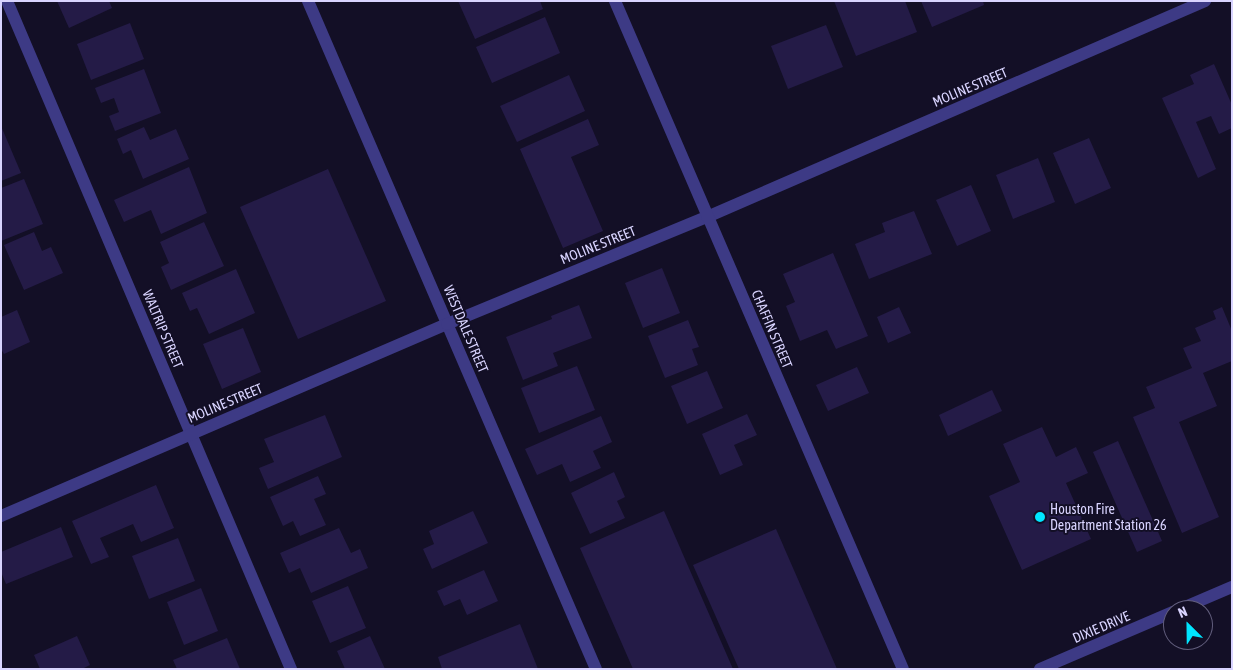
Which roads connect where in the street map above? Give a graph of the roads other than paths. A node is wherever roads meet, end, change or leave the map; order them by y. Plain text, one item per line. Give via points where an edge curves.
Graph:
1 (7, 1) edge
2 (308, 1) edge
3 (615, 1) edge
4 (1206, 1) edge
5 (707, 217) junction
6 (447, 324) junction
7 (191, 434) junction
8 (1, 516) edge
9 (1232, 587) edge
10 (1201, 600) edge
11 (1163, 616) edge
12 (291, 669) edge
13 (596, 669) edge
14 (903, 669) edge
15 (1040, 669) edge

1 - 7 street, WALTRIP STREET
2 - 6 street, WESTDALE STREET
3 - 5 street, CHAFFIN STREET
4 - 5 street, MOLINE STREET
5 - 6 street, MOLINE STREET
5 - 14 street, CHAFFIN STREET
6 - 7 street, MOLINE STREET
6 - 13 street, WESTDALE STREET
7 - 8 street, MOLINE STREET
7 - 12 street, WALTRIP STREET
9 - 10 street
11 - 15 street, DIXIE DRIVE

